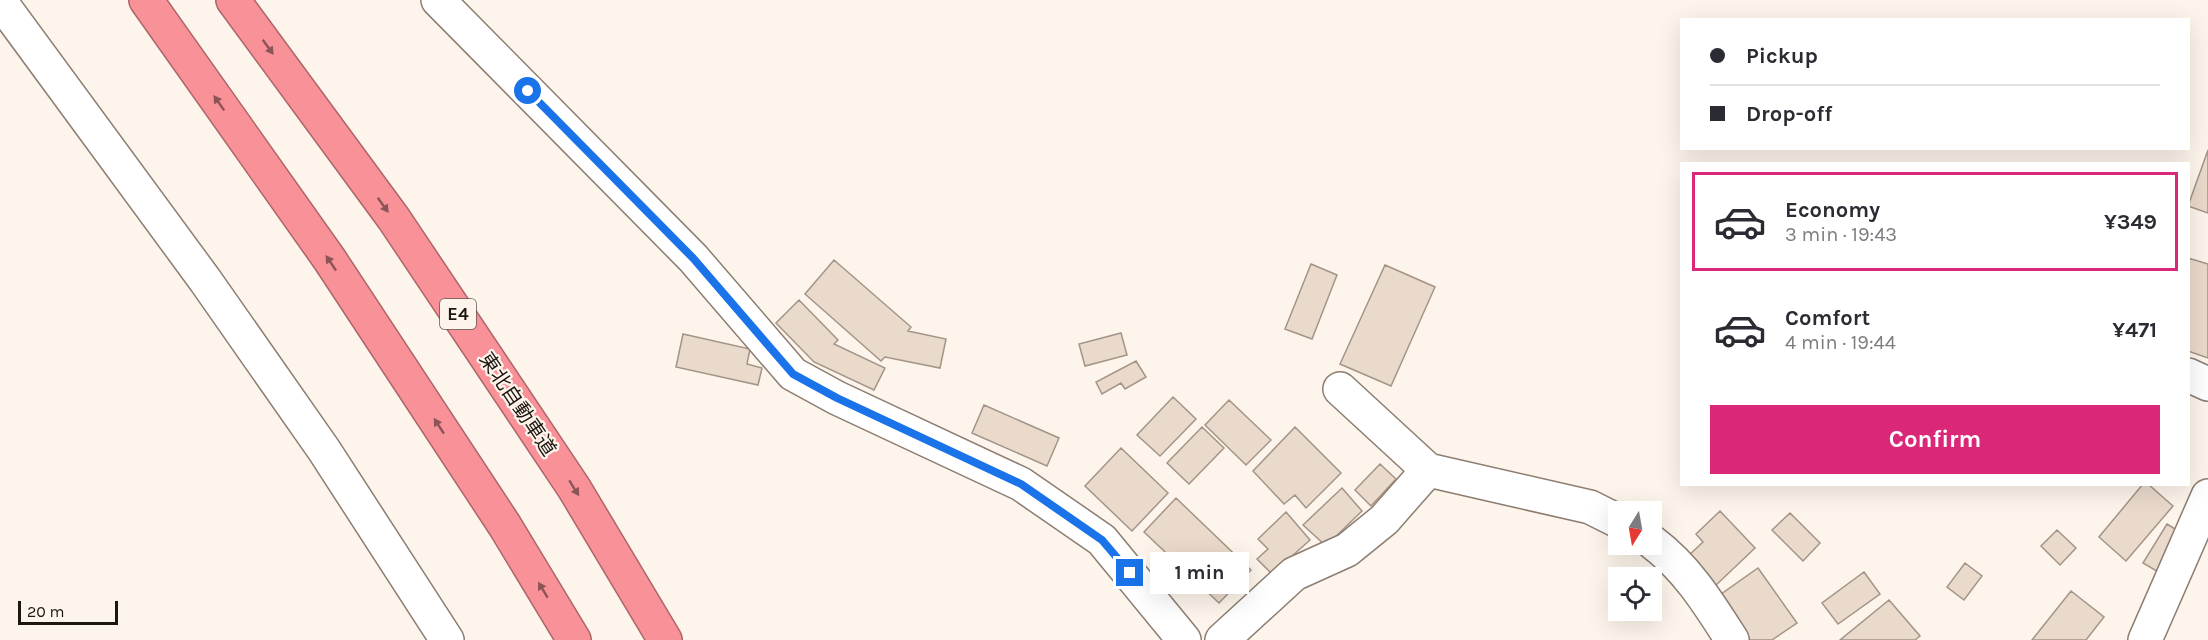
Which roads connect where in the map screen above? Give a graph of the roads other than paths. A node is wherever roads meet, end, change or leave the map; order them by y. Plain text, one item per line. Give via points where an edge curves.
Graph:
1 (146, 0) edge
2 (233, 0) edge
3 (438, 0) edge
4 (0, 1) edge
5 (2190, 376) edge
6 (2208, 384) edge
7 (1340, 389) dead end
8 (1428, 470) junction
9 (2208, 496) edge
10 (1608, 516) edge
11 (1662, 550) edge
12 (447, 640) edge
13 (574, 640) edge
14 (665, 640) edge
15 (1184, 640) edge
16 (1221, 640) edge
17 (1732, 640) edge
18 (2145, 640) edge

13 -> 1 highway via 505,526 330,260
2 -> 14 highway, 東北自動車道 / E4 via 394,219 574,488
3 - 15 street via 693,258 793,374 1021,484 1102,540
4 - 12 street via 205,280
5 - 6 street
7 - 8 street
8 - 10 street via 1590,507
8 - 16 street via 1384,520 1347,550 1294,574
9 - 18 street
11 - 17 street via 1703,594

